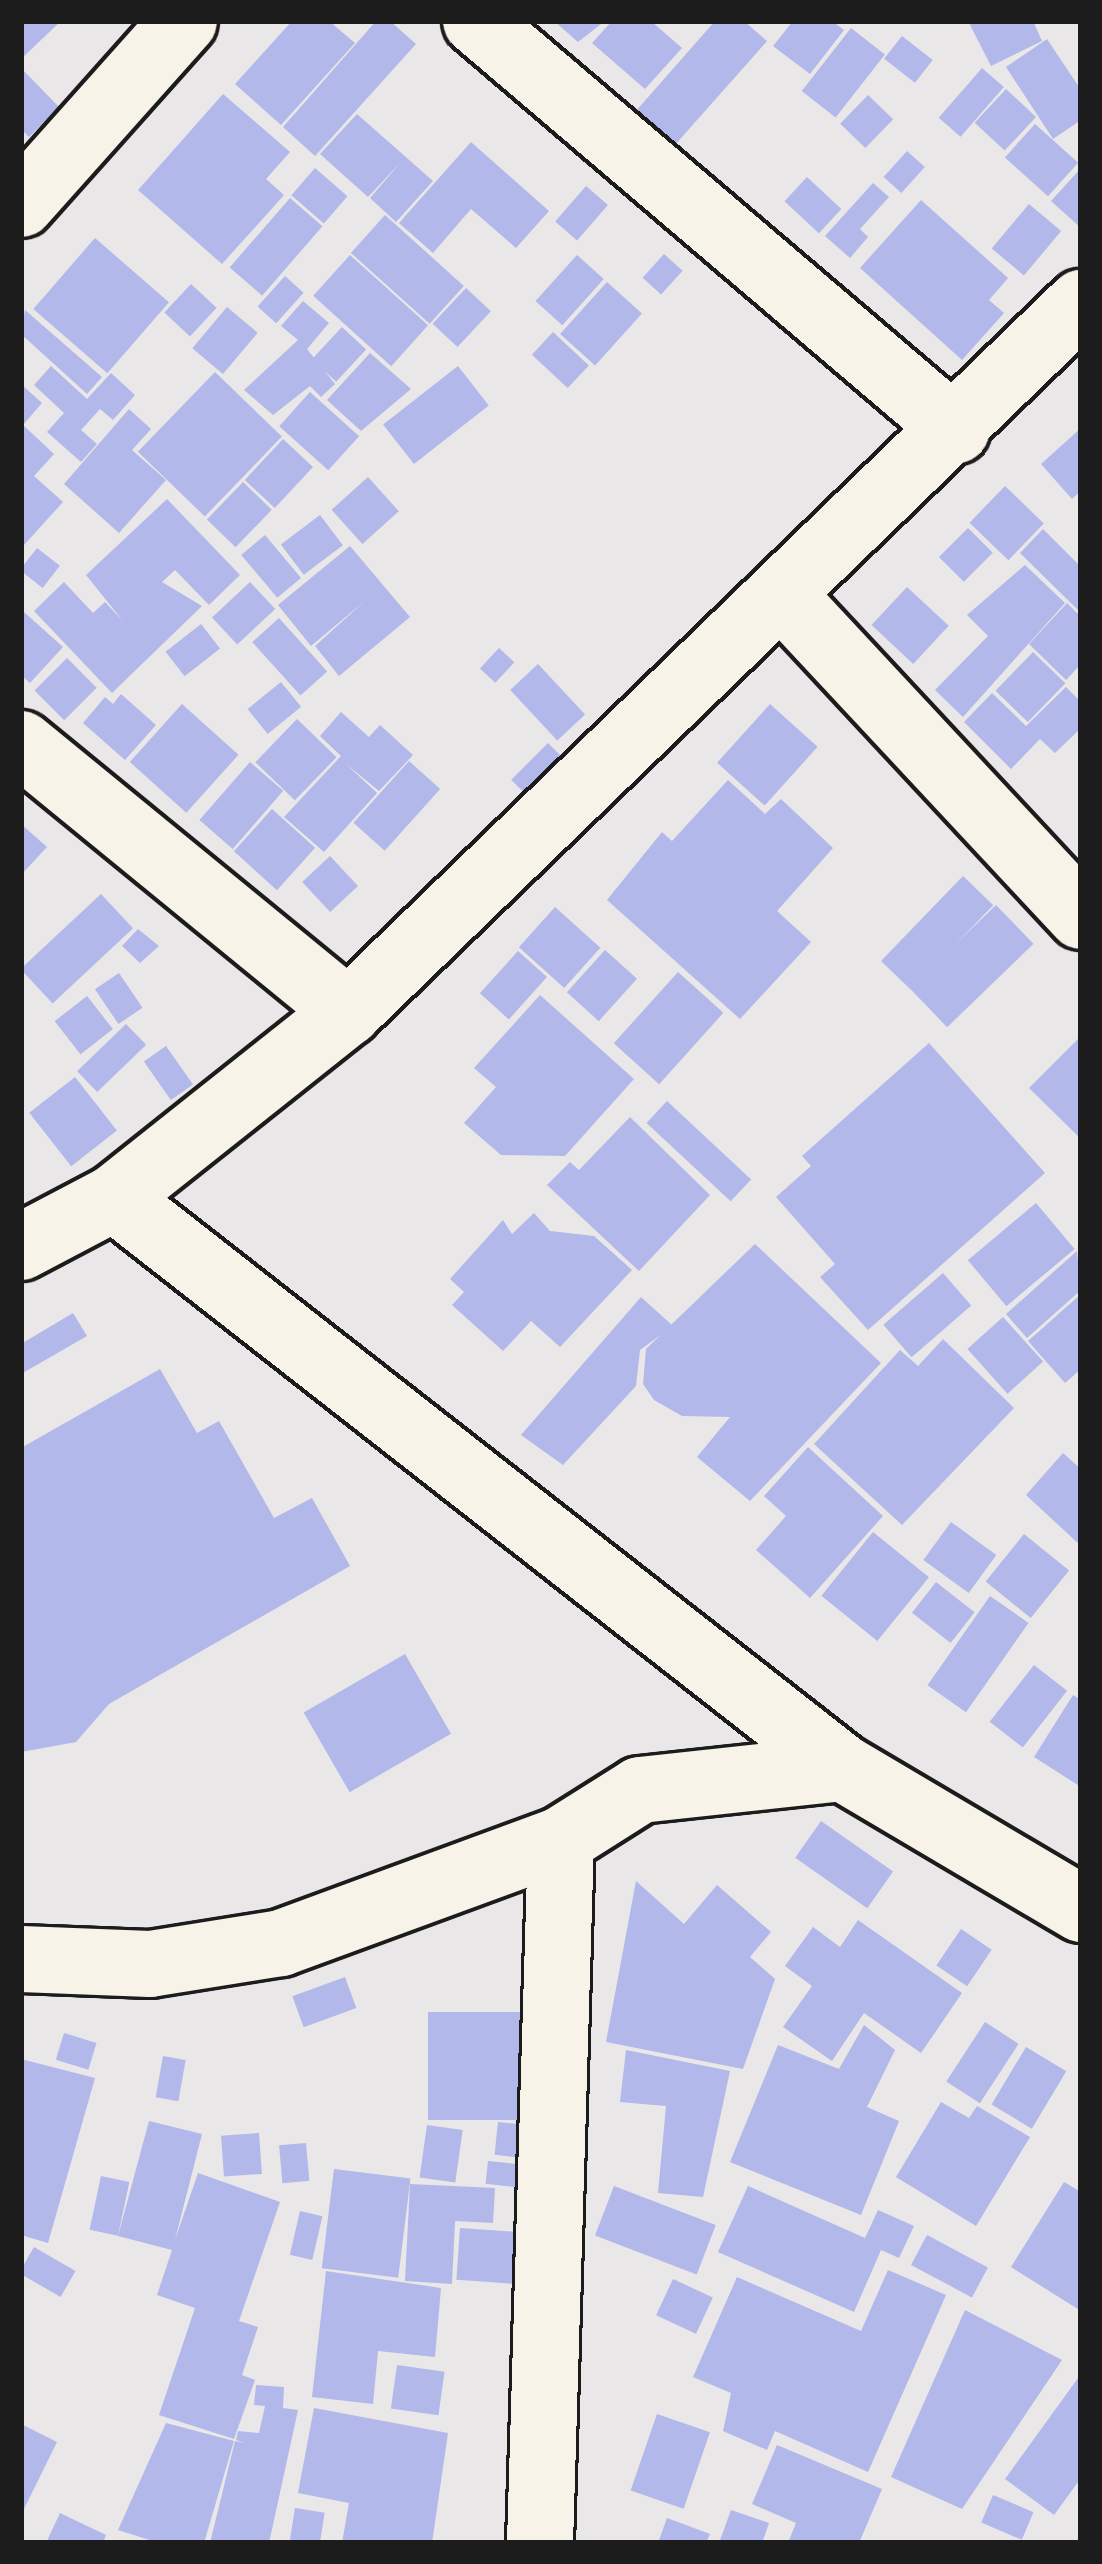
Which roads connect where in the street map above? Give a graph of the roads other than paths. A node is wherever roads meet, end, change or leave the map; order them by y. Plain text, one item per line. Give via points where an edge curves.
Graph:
1 (184, 21) edge
2 (476, 21) edge
3 (21, 204) edge
4 (1081, 303) edge
5 (956, 430) junction
6 (782, 596) junction
7 (21, 744) edge
8 (1081, 916) edge
9 (348, 1012) junction
10 (114, 1198) junction
11 (21, 1247) edge
12 (843, 1768) junction
13 (561, 1840) junction
14 (1079, 1903) edge
15 (21, 1959) edge
16 (540, 2543) edge

1 - 3 street
2 - 5 street
4 - 5 street
5 - 6 street
6 - 8 street
6 - 9 street
7 - 9 street
9 - 10 street
10 - 11 street
10 - 12 street
12 - 13 street via 640,1790
12 - 14 street
13 - 15 street via 281,1943 150,1964
13 - 16 street

